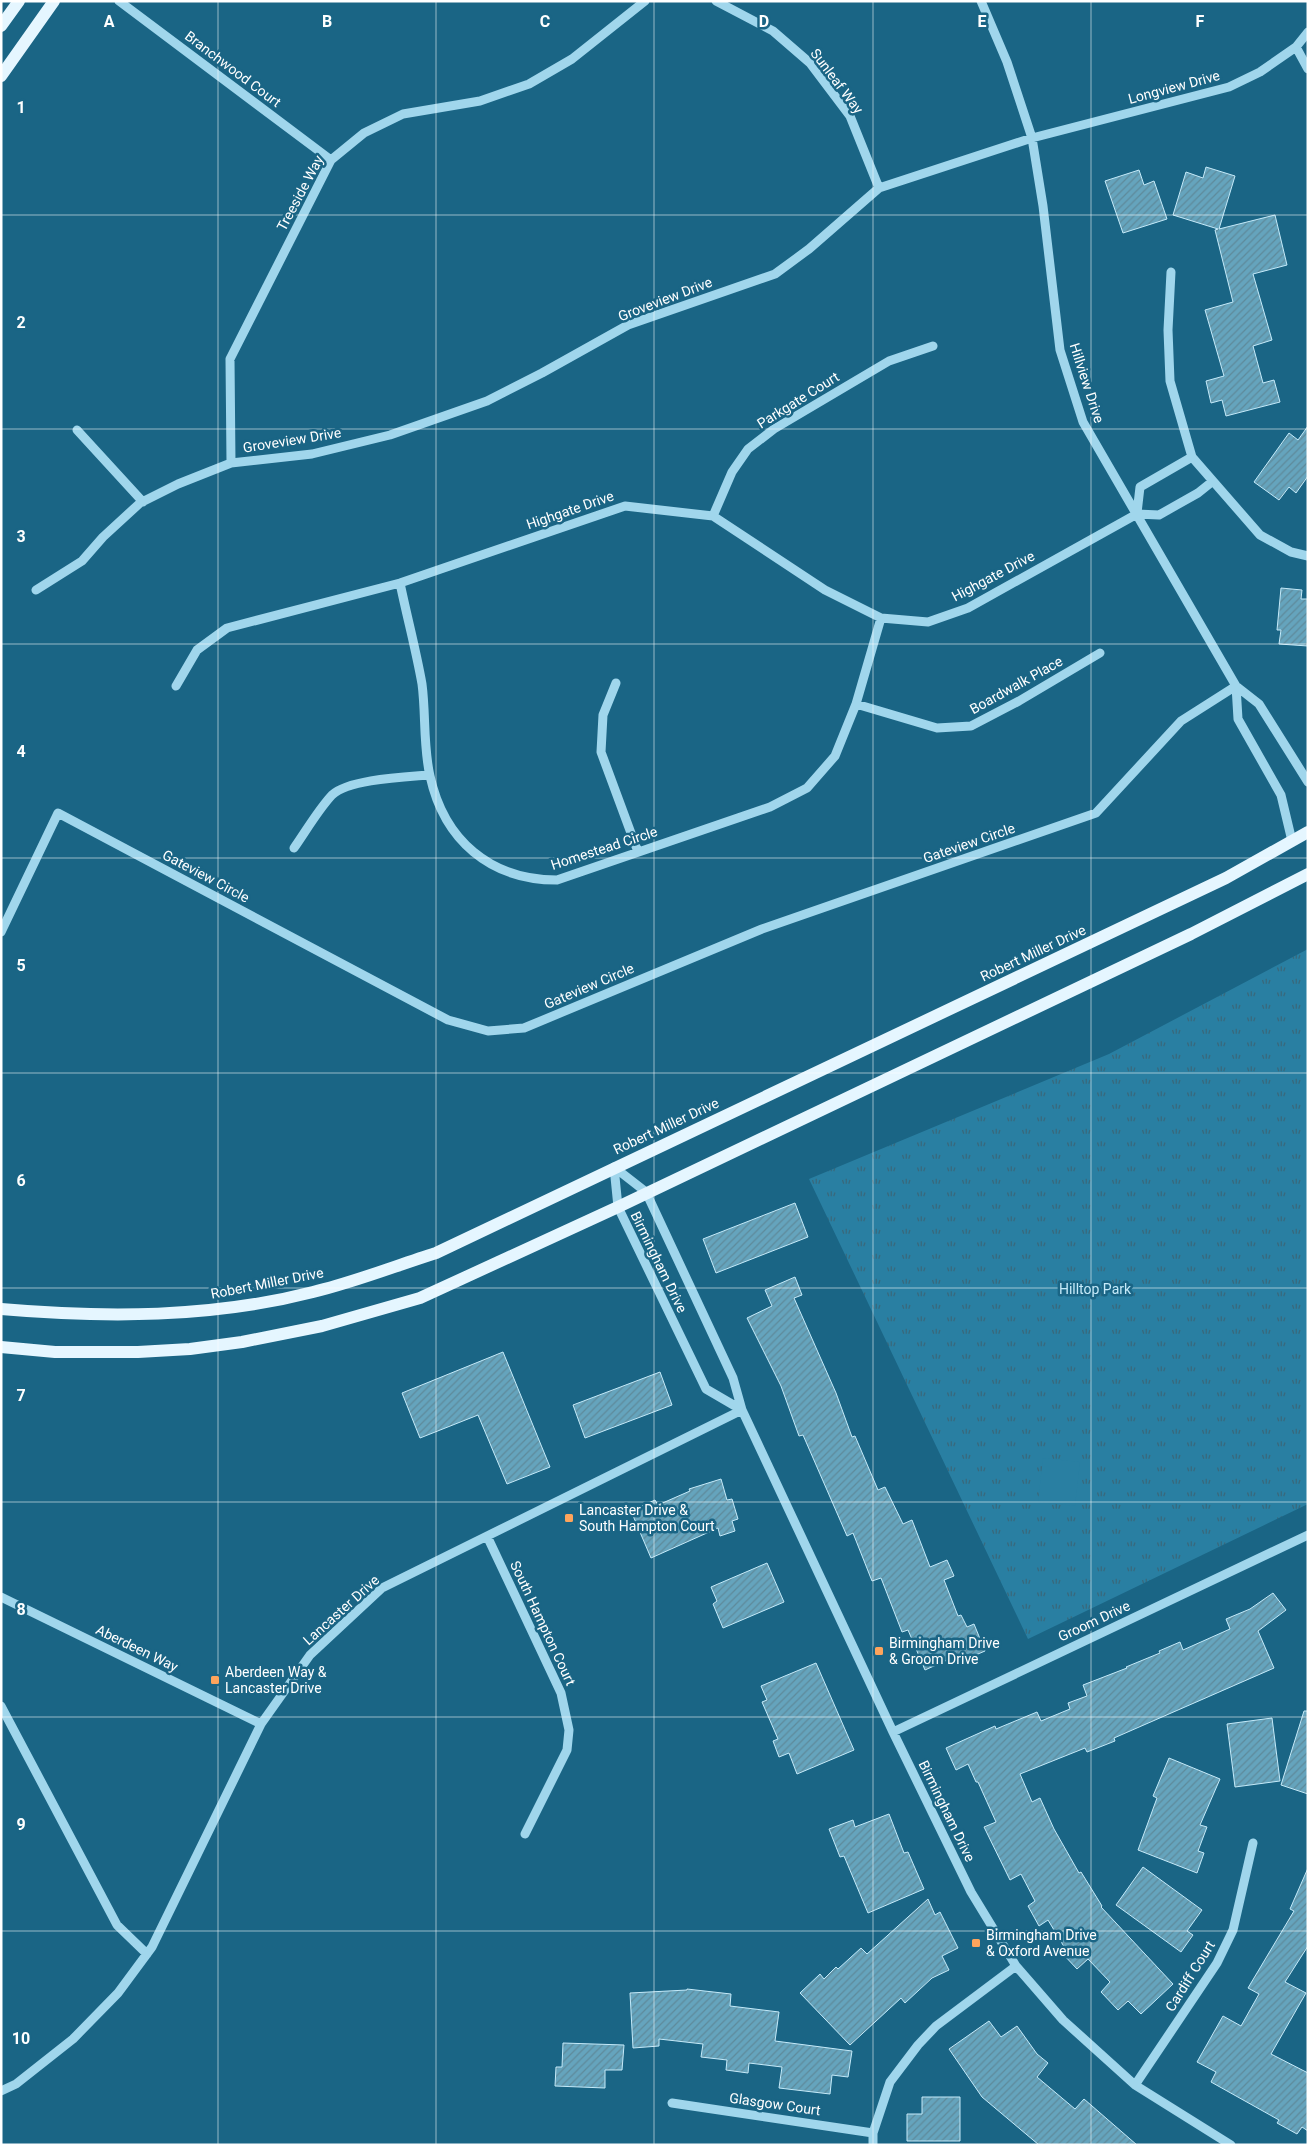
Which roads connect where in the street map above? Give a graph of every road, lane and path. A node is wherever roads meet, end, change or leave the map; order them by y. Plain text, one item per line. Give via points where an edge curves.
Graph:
1 (19, 1) edge
2 (54, 1) edge
3 (119, 1) edge
4 (645, 1) edge
5 (716, 1) edge
6 (981, 1) edge
7 (1, 26) edge
8 (1308, 32) edge
9 (1296, 47) junction
10 (1308, 69) edge
11 (1, 76) edge
12 (1032, 138) junction
13 (331, 160) junction
14 (879, 188) junction
15 (1171, 272) dead end
16 (933, 346) dead end
17 (77, 430) dead end
18 (1192, 457) junction
19 (231, 463) junction
20 (1213, 481) junction
21 (143, 502) junction
22 (1137, 514) junction
23 (713, 516) junction
24 (1308, 556) edge
25 (400, 583) junction
26 (36, 590) dead end
27 (881, 618) junction
28 (1100, 654) dead end
29 (616, 683) dead end
30 (176, 686) dead end
31 (1236, 686) junction
32 (856, 704) junction
33 (430, 775) junction
34 (1308, 782) edge
35 (1308, 832) edge
36 (1292, 841) junction
37 (294, 848) dead end
38 (638, 852) junction
39 (1308, 874) edge
40 (1, 932) edge
41 (614, 1167) junction
42 (646, 1192) junction
43 (618, 1207) junction
44 (1, 1309) edge
45 (1, 1347) edge
46 (742, 1410) junction
47 (1308, 1535) edge
48 (487, 1536) junction
49 (1, 1597) edge
50 (1, 1706) edge
51 (260, 1724) junction
52 (893, 1732) junction
53 (525, 1834) dead end
54 (1254, 1843) dead end
55 (147, 1954) junction
56 (1016, 1966) junction
57 (1135, 2085) junction
58 (1, 2091) edge
59 (672, 2103) dead end
60 (873, 2133) junction
61 (874, 2145) edge
62 (1231, 2145) edge

1 - 7 main road
2 - 11 main road
3 - 13 street, Branchwood Court
4 - 13 street, Treeside Way via 572,59 529,84 480,100 403,114 364,133
5 - 14 street, Sunleaf Way via 774,31 810,63 850,116
6 - 12 street, Hillview Drive via 1007,62
8 - 9 street, Longview Drive
9 - 10 street
9 - 12 street, Longview Drive via 1260,72 1229,87
12 - 14 street, Groveview Drive
12 - 22 street, Hillview Drive via 1060,350 1083,422
13 - 19 street, Treeside Way via 230,359
14 - 19 street, Groveview Drive via 775,274 628,325 486,401 380,438 312,454
15 - 18 street via 1170,381
16 - 23 street, Parkgate Court via 889,361 774,429 748,449 732,472
17 - 21 street
18 - 20 street
18 - 22 street via 1140,487
19 - 21 street, Groveview Drive
20 - 22 street via 1159,514
20 - 24 street via 1260,535 1291,552
21 - 26 street, Groveview Drive via 103,537 82,561
22 - 27 street, Highgate Drive via 968,608 928,622
22 - 31 street, Hillview Drive
23 - 25 street, Highgate Drive via 625,506
23 - 27 street, Highgate Drive via 825,590
25 - 30 street, Highgate Drive via 227,628 197,650
25 - 33 street, Homestead Circle via 422,685
27 - 32 street, Homestead Circle
28 - 32 street, Boardwalk Place via 972,726 937,728
29 - 38 street via 603,715 602,752
31 - 34 street via 1260,704
31 - 36 street via 1238,719 1281,795
31 - 40 street, Gateview Circle via 1181,721 1096,814 762,929 524,1028 488,1031 448,1020 58,814
32 - 38 street, Homestead Circle via 835,756 807,788 770,807
33 - 37 street via 373,780 346,787 333,794
33 - 38 street, Homestead Circle via 450,828 477,856 510,873 534,880 557,880
35 - 36 main road, Robert Miller Drive
36 - 41 main road, Robert Miller Drive via 1226,878
39 - 42 main road via 1191,934
41 - 42 street, Birmingham Drive
41 - 43 street, Birmingham Drive
41 - 44 main road, Robert Miller Drive via 436,1253 313,1292 231,1308 127,1316
42 - 43 main road
42 - 46 street, Birmingham Drive via 732,1378
43 - 45 main road via 420,1298 322,1326 190,1349 54,1352
43 - 46 street, Birmingham Drive via 706,1389
46 - 48 street, Lancaster Drive
46 - 52 street, Birmingham Drive
47 - 52 street, Groom Drive
48 - 51 street, Lancaster Drive via 382,1588 310,1655
48 - 53 street, South Hampton Court via 561,1693 569,1730 567,1750
49 - 51 street, Aberdeen Way
50 - 55 street via 116,1925
51 - 55 street, Lancaster Drive
52 - 56 street, Birmingham Drive via 972,1892
54 - 57 street, Cardiff Court via 1233,1930 1217,1963
55 - 58 street, Lancaster Drive via 118,1993 73,2039 16,2084
56 - 57 street, Birmingham Drive via 1063,2020
56 - 60 street via 936,2026 918,2045 890,2082
57 - 62 street, Birmingham Drive
59 - 60 street, Glasgow Court
60 - 61 street

